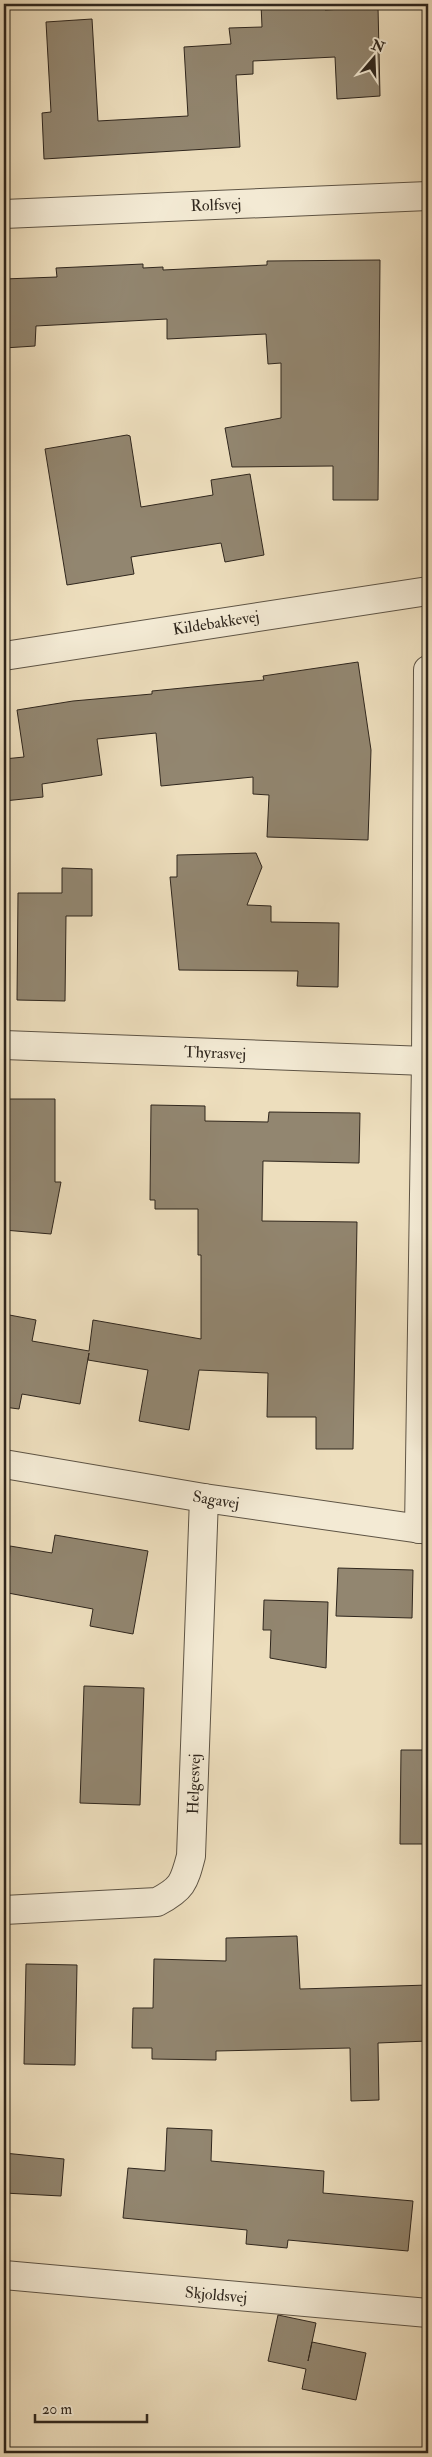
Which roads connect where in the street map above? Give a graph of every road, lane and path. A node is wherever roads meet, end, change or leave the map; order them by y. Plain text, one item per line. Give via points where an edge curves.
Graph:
1 (428, 196) edge
2 (4, 214) edge
3 (428, 591) edge
4 (4, 656) edge
5 (428, 670) edge
6 (427, 928) edge
7 (4, 1045) edge
8 (426, 1061) junction
9 (4, 1464) edge
10 (204, 1498) junction
11 (424, 1530) edge
12 (4, 1910) edge
13 (4, 2275) edge
14 (428, 2313) edge

1 - 2 street, Rolfsvej
3 - 4 street, Kildebakkevej
5 - 6 street
6 - 8 street
7 - 8 street, Thyrasvej
8 - 11 street
9 - 10 street, Sagavej
10 - 11 street, Sagavej
10 - 12 street, Helgesvej via 191,1856 186,1875 175,1892 157,1902
13 - 14 street, Skjoldsvej

